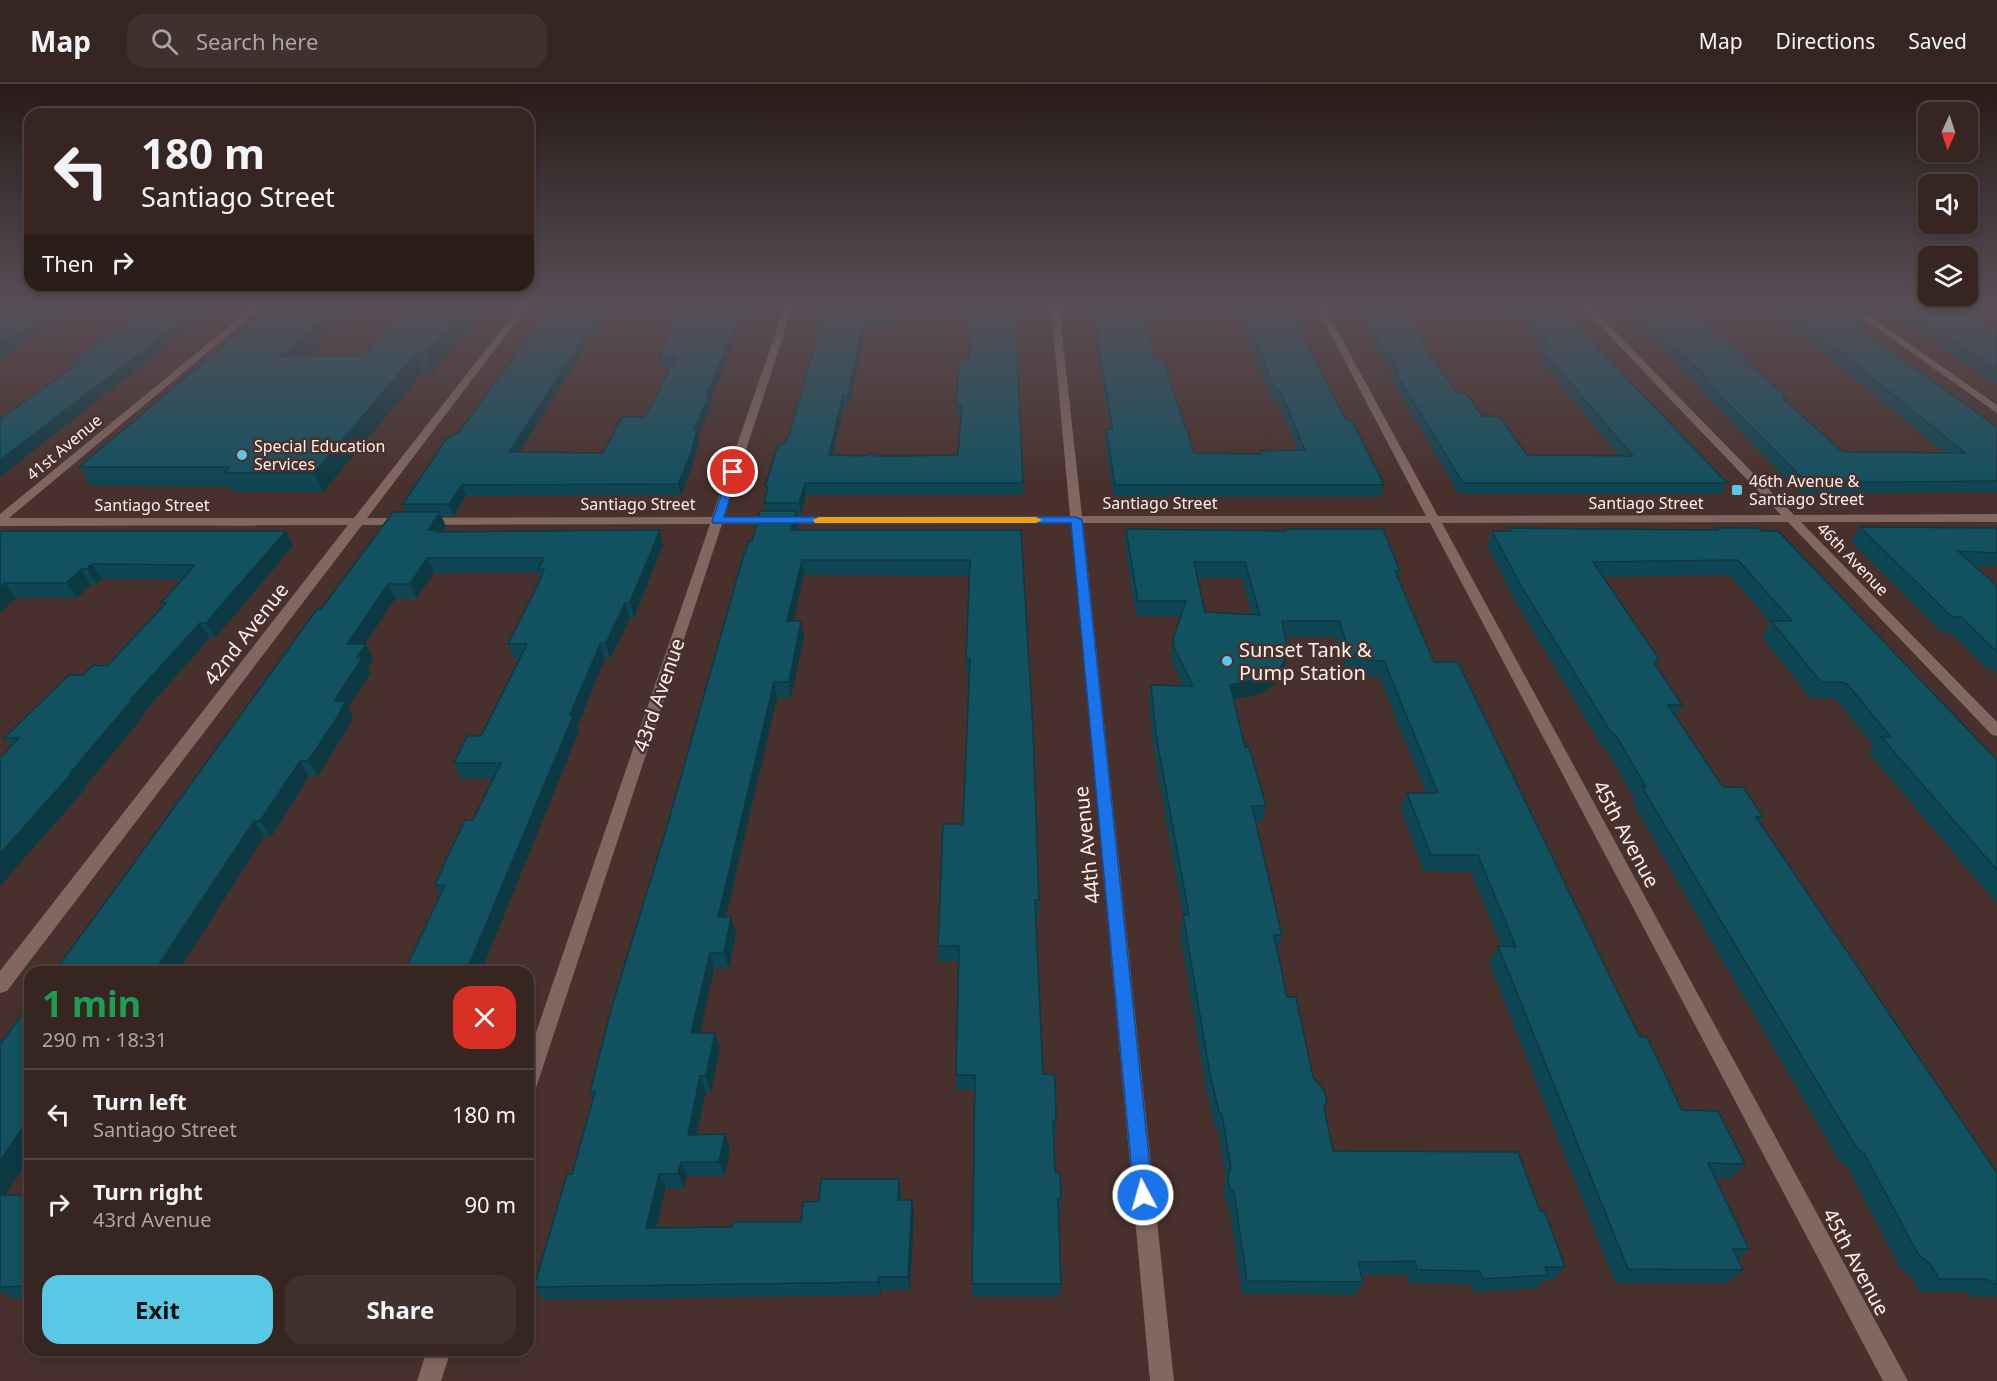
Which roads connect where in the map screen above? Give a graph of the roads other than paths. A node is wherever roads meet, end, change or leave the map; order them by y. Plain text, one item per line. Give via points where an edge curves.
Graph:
1 (186, 367) edge
2 (477, 367) edge
3 (769, 367) edge
4 (1060, 367) edge
5 (1352, 367) edge
6 (1644, 367) edge
7 (1935, 367) edge
8 (1997, 411) edge
9 (1997, 518) edge
10 (1434, 519) junction
11 (1791, 519) junction
12 (1076, 520) junction
13 (0, 521) edge
14 (358, 521) junction
15 (717, 521) junction
16 (1997, 731) edge
17 (0, 985) edge
18 (534, 1067) edge
19 (437, 1356) edge
20 (429, 1381) edge
21 (1162, 1381) edge
22 (1896, 1381) edge

1 - 13 street, 41st Avenue
2 - 14 street, 42nd Avenue
3 - 15 street, 43rd Avenue
4 - 12 street, 44th Avenue
5 - 10 street, 45th Avenue
6 - 11 street, 46th Avenue
7 - 8 street
9 - 11 street, Santiago Street
10 - 11 street, Santiago Street
10 - 12 street, Santiago Street
10 - 22 street, 45th Avenue
11 - 16 street, 46th Avenue
12 - 15 street, Santiago Street
12 - 21 street, 44th Avenue
13 - 14 street, Santiago Street
14 - 15 street, Santiago Street
14 - 17 street, 42nd Avenue
15 - 18 street, 43rd Avenue
19 - 20 street

